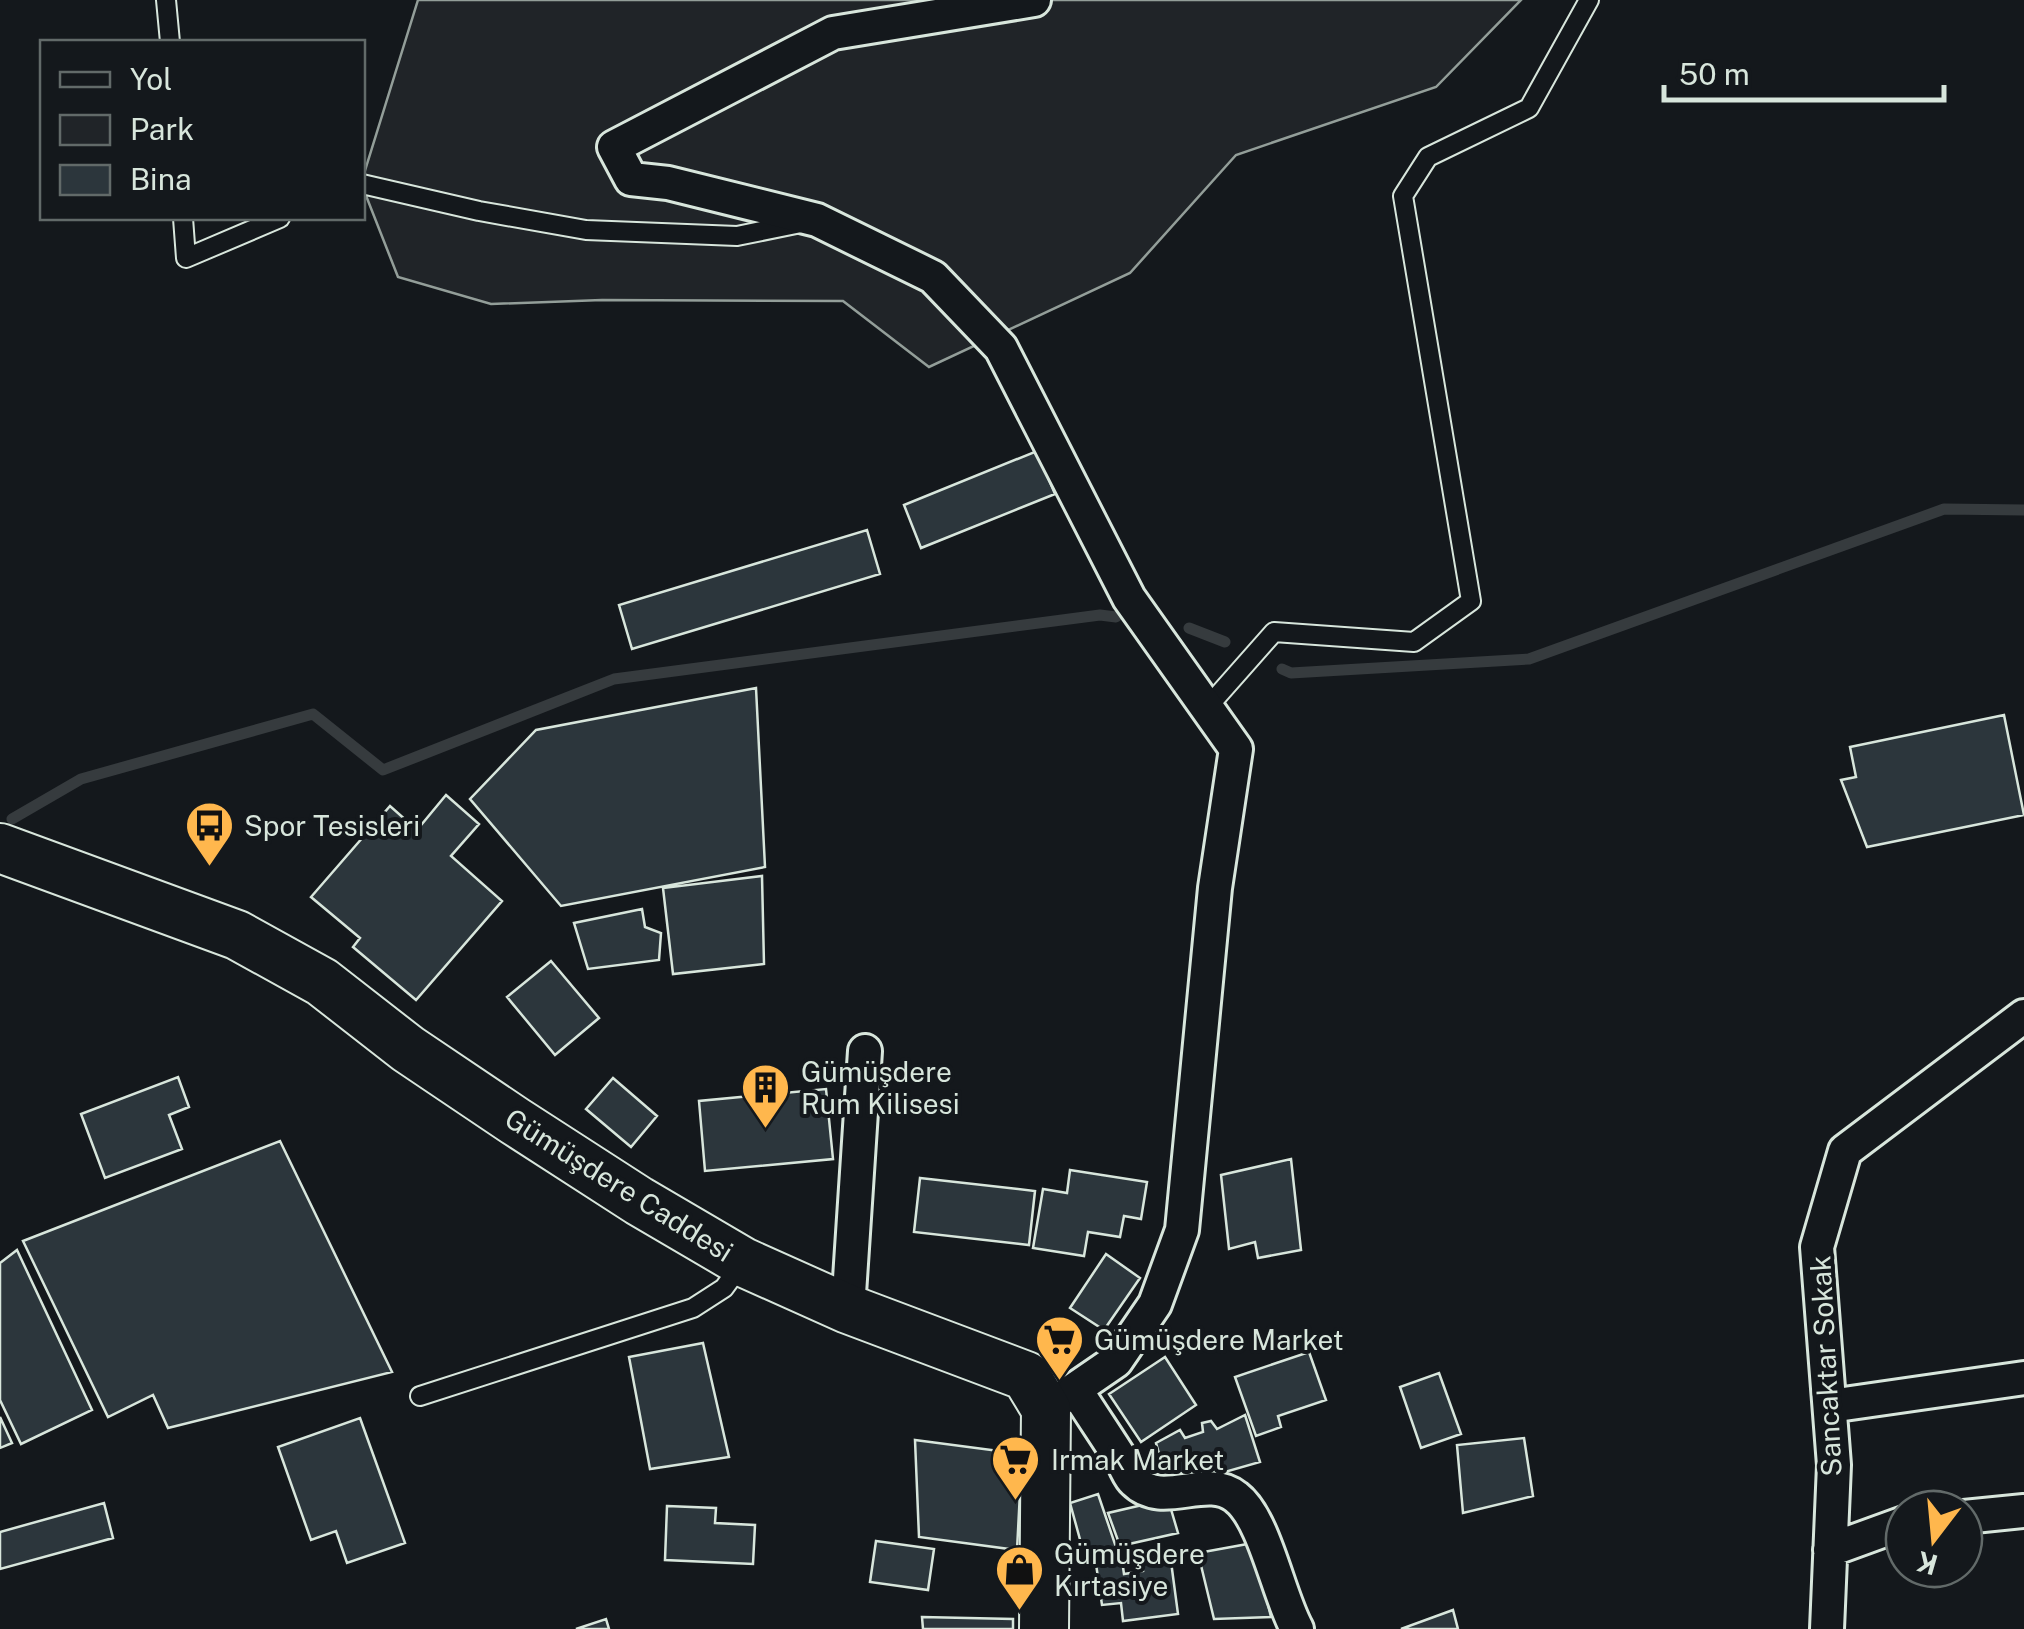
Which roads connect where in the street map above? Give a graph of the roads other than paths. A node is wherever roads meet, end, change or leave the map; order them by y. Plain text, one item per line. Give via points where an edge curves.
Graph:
1 (166, 0) edge
2 (1034, 0) edge
3 (1589, 0) edge
4 (170, 40) edge
5 (365, 185) edge
6 (183, 220) edge
7 (275, 220) edge
8 (817, 220) junction
9 (1205, 710) junction
10 (0, 848) edge
11 (2024, 1016) edge
12 (865, 1052) dead end
13 (743, 1262) junction
14 (848, 1309) junction
15 (2024, 1378) edge
16 (420, 1396) dead end
17 (1061, 1399) junction
18 (1830, 1406) junction
19 (2024, 1511) edge
20 (1984, 1515) edge
21 (1884, 1530) edge
22 (1830, 1550) junction
23 (1289, 1622) edge
24 (1044, 1629) edge
25 (1827, 1629) edge

1 - 4 lane
2 - 8 street via 833,33 614,147 631,178
3 - 9 lane via 1529,108 1428,157 1403,196 1470,600 1414,642 1274,632
5 - 8 lane via 586,230 737,236
6 - 7 lane via 186,258
8 - 9 street via 933,277 1001,348 1129,598
9 - 17 street via 1236,749 1214,888 1182,1230 1156,1304 1116,1361
10 - 13 street, Gümüşdere Caddesi via 237,935 305,972 515,1121
11 - 18 street, Sancaktar Sokak via 1845,1150 1817,1248
12 - 14 street
13 - 14 street, Gümüşdere Caddesi
13 - 16 lane via 724,1288 693,1308
14 - 17 street, Gümüşdere Caddesi via 1026,1376
15 - 18 street
17 - 23 street via 1134,1482 1170,1494 1220,1487 1239,1498
17 - 24 street
18 - 22 street, Sancaktar Sokak
19 - 20 street
21 - 22 street
22 - 25 street, Sancaktar Sokak

